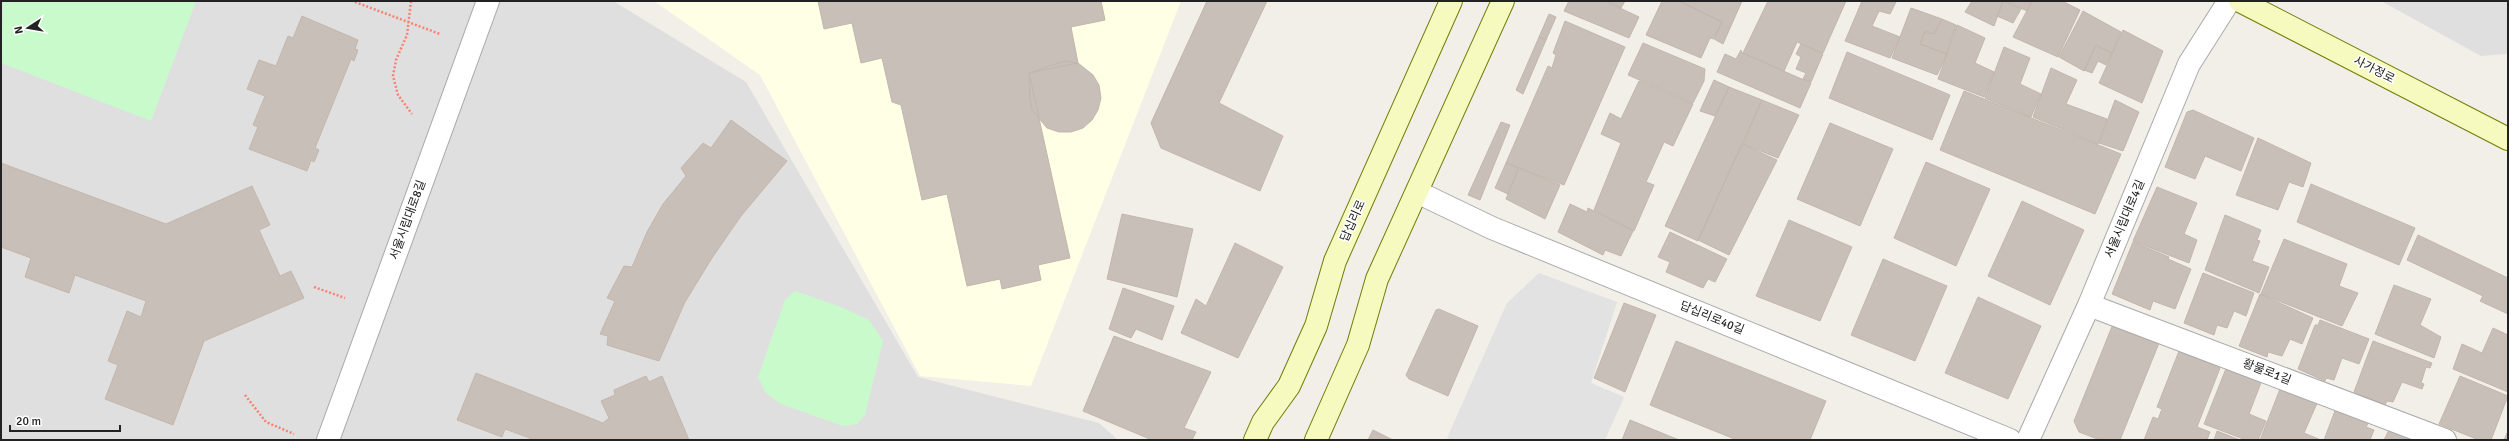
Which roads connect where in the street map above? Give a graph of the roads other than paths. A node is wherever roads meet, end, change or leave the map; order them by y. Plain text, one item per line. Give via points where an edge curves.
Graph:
1 (488, 1) edge
2 (1452, 1) edge
3 (1502, 1) edge
4 (2229, 1) edge
5 (2240, 1) edge
6 (2508, 139) edge
7 (1417, 192) junction
8 (2089, 305) junction
9 (328, 440) edge
10 (1255, 440) edge
11 (1316, 440) edge
12 (2010, 440) edge
13 (2028, 440) edge
14 (2445, 440) edge

1 - 9 street, 서울시립대로8길
2 - 10 main road, 답십리로 via 1335,261 1316,326 1288,386 1263,422
3 - 7 main road
4 - 8 street, 서울시립대로4길 via 2189,64
5 - 6 main road, 사가정로
7 - 11 main road via 1377,279 1358,345
7 - 12 street, 답십리로40길 via 1492,228
8 - 13 street, 서울시립대로4길
8 - 14 street, 황물로1길

